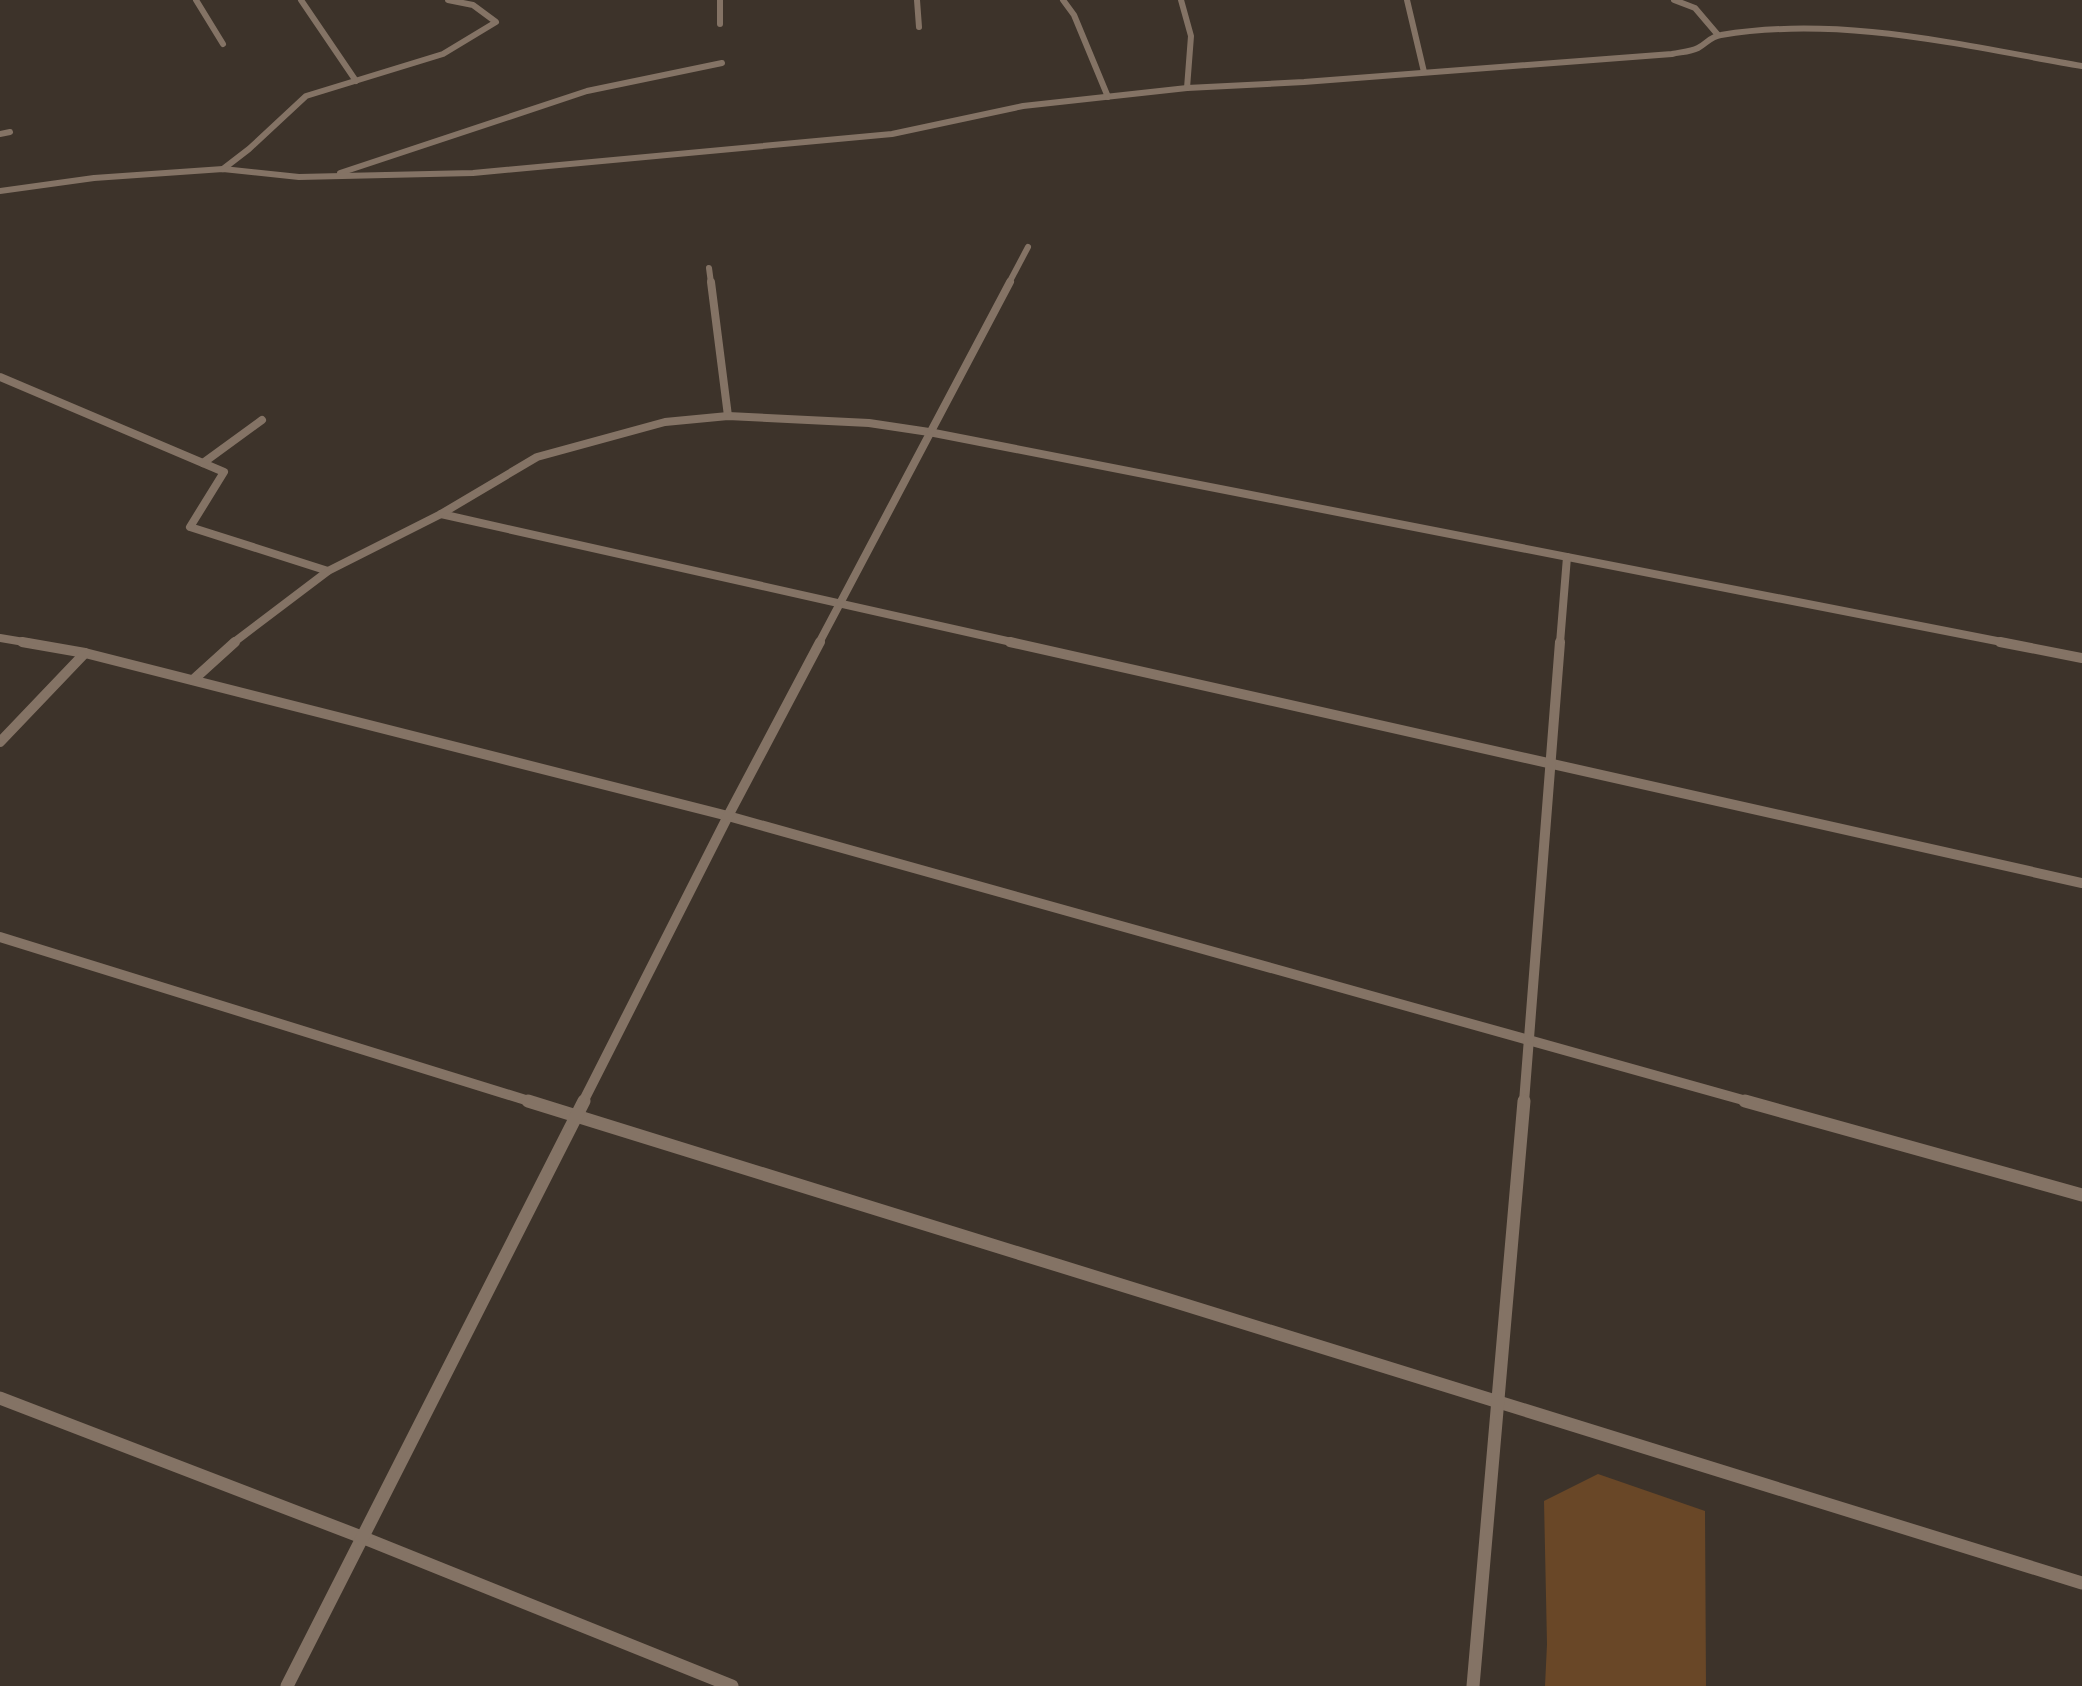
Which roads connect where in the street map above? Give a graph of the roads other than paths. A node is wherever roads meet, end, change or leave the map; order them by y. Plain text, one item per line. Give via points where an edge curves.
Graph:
1 (196, 0) edge
2 (301, 0) edge
3 (448, 0) edge
4 (720, 0) edge
5 (917, 0) edge
6 (1062, 0) edge
7 (1181, 0) edge
8 (1407, 0) edge
9 (1674, 0) edge
10 (720, 24) dead end
11 (919, 27) dead end
12 (1718, 35) junction
13 (223, 44) dead end
14 (722, 63) dead end
15 (2082, 66) edge
16 (1424, 72) junction
17 (356, 81) junction
18 (1186, 88) junction
19 (1108, 97) junction
20 (10, 132) dead end
21 (0, 134) edge
22 (223, 169) junction
23 (329, 176) junction
24 (0, 191) edge
25 (1028, 246) dead end
26 (709, 268) dead end
27 (0, 377) edge
28 (728, 416) junction
29 (262, 420) dead end
30 (929, 432) junction
31 (203, 464) junction
32 (441, 514) junction
33 (1567, 557) junction
34 (328, 571) junction
35 (840, 602) junction
36 (0, 638) edge
37 (85, 653) junction
38 (2082, 658) edge
39 (193, 680) junction
40 (0, 742) edge
41 (1551, 763) junction
42 (728, 816) junction
43 (2082, 883) edge
44 (0, 938) edge
45 (1529, 1040) junction
46 (576, 1116) junction
47 (2082, 1195) edge
48 (0, 1398) edge
49 (1497, 1401) junction
50 (364, 1538) junction
51 (2082, 1583) edge
52 (287, 1686) edge
53 (732, 1686) edge
54 (1473, 1686) edge

1 - 13 street
2 - 17 street
3 - 17 street via 473,5 496,22 444,54
4 - 10 street
5 - 11 street
6 - 19 street via 1074,15
7 - 18 street via 1191,36
8 - 16 street
9 - 12 street via 1695,8
12 - 15 street via 1785,28 1842,30 1939,42
12 - 16 street via 1698,48 1672,54
14 - 23 street via 587,91
16 - 18 street
17 - 22 street via 306,96 250,149
18 - 19 street
19 - 23 street via 1022,106 892,134 473,172
20 - 21 street
22 - 23 street via 299,177
22 - 24 street via 94,178
25 - 30 street
26 - 28 street
27 - 31 street
28 - 30 street via 868,423
28 - 32 street via 665,422 538,457
29 - 31 street
30 - 33 street
30 - 35 street
31 - 34 street via 224,472 190,527
32 - 34 street
32 - 35 street
33 - 38 street
33 - 41 street
34 - 39 street via 240,637
35 - 41 street
35 - 42 street
36 - 37 street
37 - 39 street
37 - 40 street
39 - 42 street
41 - 43 street
41 - 45 street
42 - 45 street
42 - 46 street
44 - 46 street
45 - 47 street
45 - 49 street
46 - 49 street
46 - 50 street
48 - 50 street
49 - 51 street
49 - 54 street
50 - 52 street
50 - 53 street

